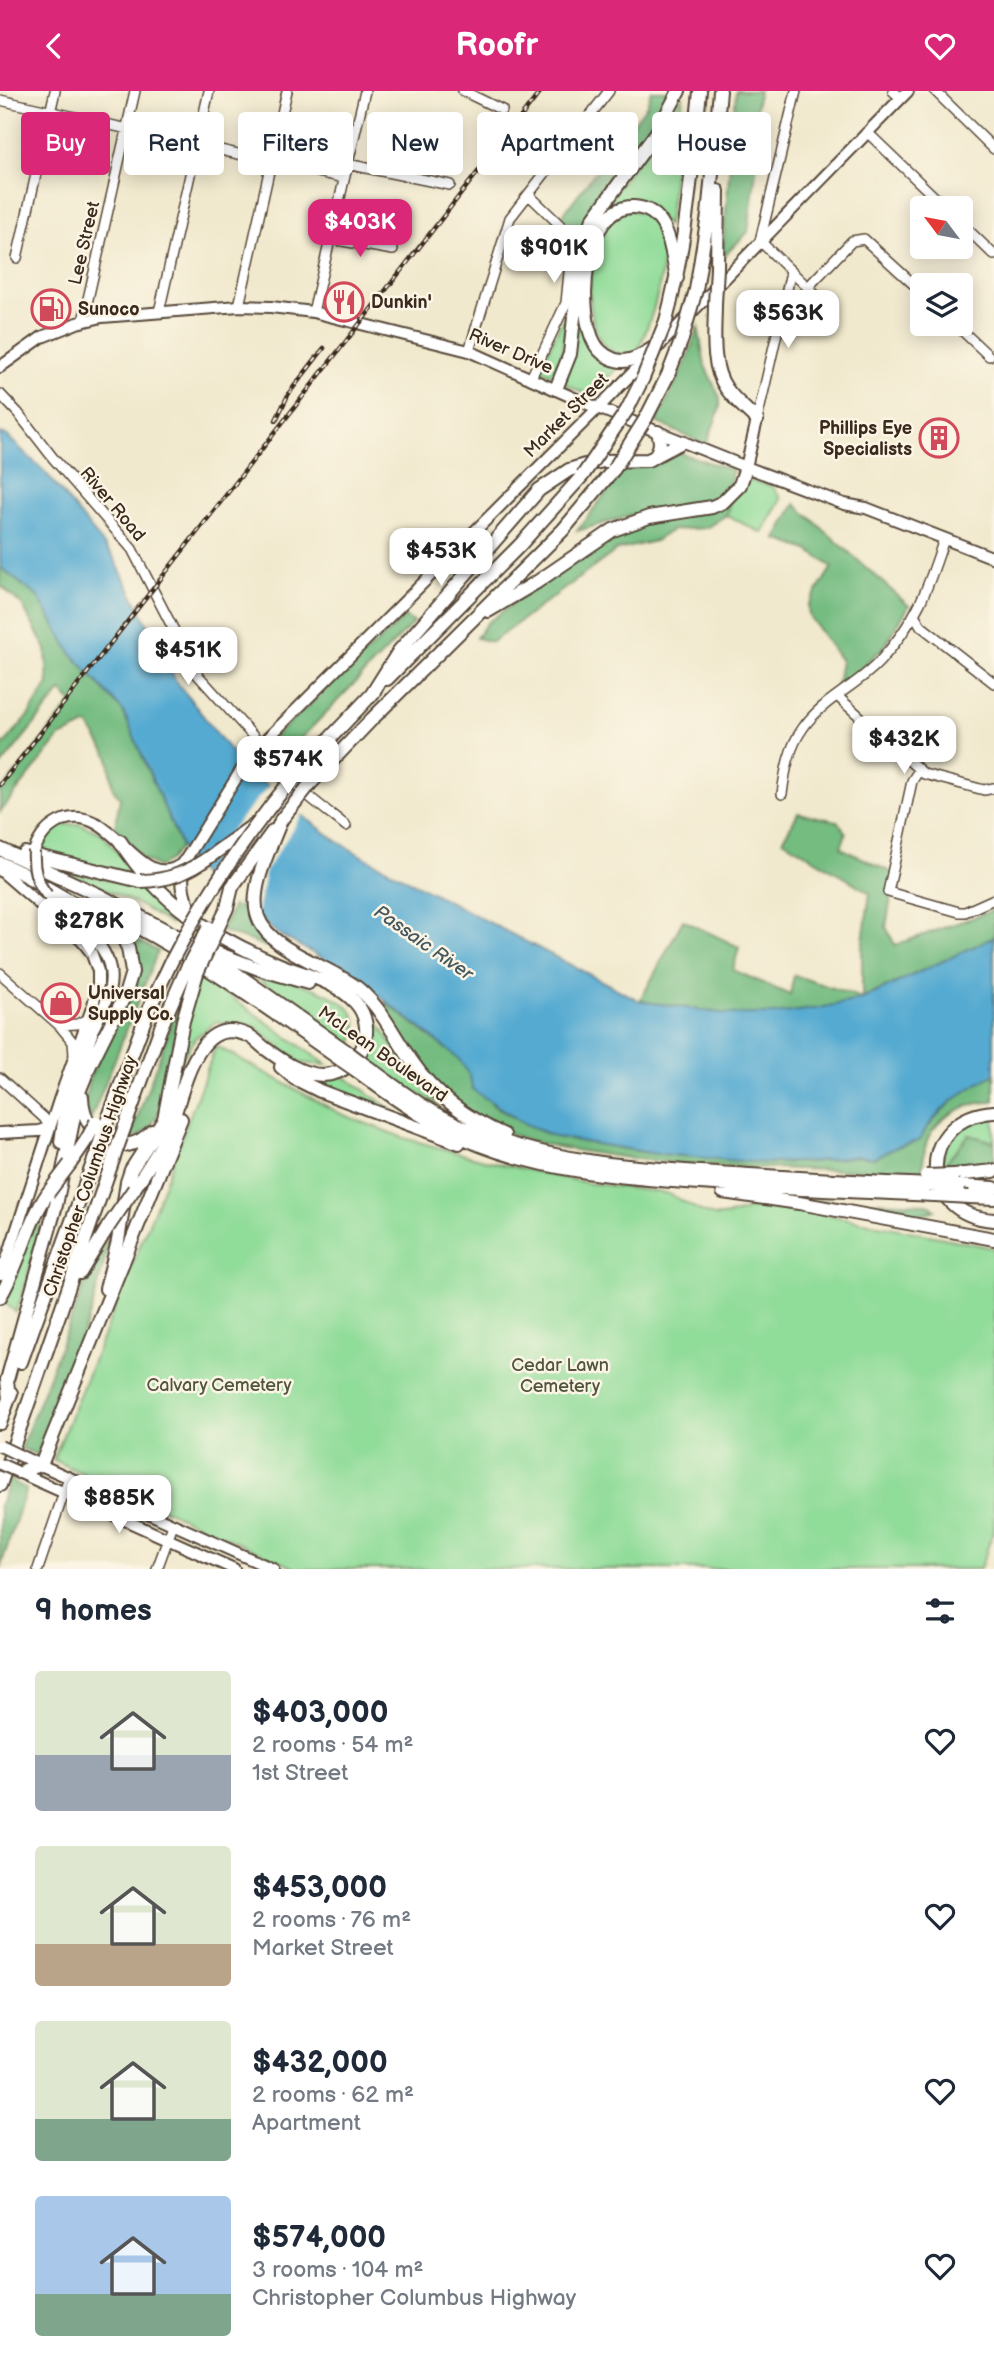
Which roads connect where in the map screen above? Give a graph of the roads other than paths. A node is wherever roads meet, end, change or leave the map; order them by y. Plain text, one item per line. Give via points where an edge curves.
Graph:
1 (55, 91) edge
2 (135, 91) edge
3 (209, 91) edge
4 (287, 91) edge
5 (365, 91) edge
6 (463, 91) edge
7 (609, 91) edge
8 (679, 91) edge
9 (700, 91) edge
10 (720, 91) edge
11 (796, 91) edge
12 (935, 91) edge
13 (901, 94) edge
14 (0, 100) edge
15 (502, 110) dead end
16 (51, 111) junction
17 (131, 112) edge
18 (204, 112) edge
19 (282, 112) edge
20 (718, 112) edge
21 (124, 128) edge
22 (868, 133) junction
23 (353, 140) edge
24 (124, 142) edge
25 (994, 149) edge
26 (353, 165) edge
27 (190, 175) edge
28 (268, 175) edge
29 (330, 175) edge
30 (345, 175) edge
31 (712, 175) edge
32 (718, 175) edge
33 (344, 178) junction
34 (450, 185) dead end
35 (529, 195) junction
36 (934, 196) edge
37 (769, 201) junction
38 (786, 216) junction
39 (973, 235) edge
40 (331, 239) junction
41 (760, 241) junction
42 (393, 250) dead end
43 (994, 255) edge
44 (17, 257) dead end
45 (791, 272) junction
46 (677, 278) junction
47 (910, 280) edge
48 (808, 287) junction
49 (239, 306) junction
50 (830, 308) dead end
51 (159, 312) junction
52 (313, 312) junction
53 (83, 321) junction
54 (968, 336) edge
55 (660, 344) junction
56 (469, 351) junction
57 (989, 356) dead end
58 (0, 367) edge
59 (531, 378) junction
60 (556, 389) junction
61 (0, 394) edge
62 (598, 408) junction
63 (757, 420) junction
64 (658, 432) junction
65 (682, 442) junction
66 (648, 460) junction
67 (746, 467) junction
68 (944, 539) junction
69 (994, 558) edge
70 (915, 616) junction
71 (472, 620) junction
72 (431, 626) junction
73 (994, 683) edge
74 (836, 697) junction
75 (261, 745) junction
76 (919, 770) junction
77 (994, 788) edge
78 (782, 794) dead end
79 (281, 820) junction
80 (255, 824) junction
81 (346, 826) dead end
82 (120, 841) junction
83 (0, 846) edge
84 (184, 862) junction
85 (0, 863) edge
86 (0, 870) edge
87 (28, 877) junction
88 (994, 899) edge
89 (201, 926) junction
90 (173, 934) junction
91 (243, 948) junction
92 (192, 971) junction
93 (0, 973) edge
94 (338, 976) junction
95 (345, 994) junction
96 (87, 1020) junction
97 (60, 1025) junction
98 (91, 1034) junction
99 (201, 1048) junction
100 (268, 1050) junction
101 (345, 1056) junction
102 (74, 1057) junction
103 (361, 1068) junction
104 (85, 1076) junction
105 (0, 1078) edge
106 (165, 1112) junction
107 (994, 1112) edge
108 (100, 1126) junction
109 (50, 1127) junction
110 (0, 1133) edge
111 (574, 1157) junction
112 (541, 1163) junction
113 (994, 1171) edge
114 (616, 1175) junction
115 (957, 1180) junction
116 (931, 1185) junction
117 (994, 1188) edge
118 (994, 1198) edge
119 (52, 1215) junction
120 (994, 1220) edge
121 (994, 1239) edge
122 (0, 1275) edge
123 (68, 1291) junction
124 (0, 1297) edge
125 (95, 1330) junction
126 (9, 1399) junction
127 (0, 1423) edge
128 (0, 1447) edge
129 (0, 1464) edge
130 (41, 1465) junction
131 (18, 1472) junction
132 (69, 1478) junction
133 (0, 1485) edge
134 (64, 1493) junction
135 (173, 1525) junction
136 (167, 1540) junction
137 (38, 1569) edge
138 (157, 1569) edge
139 (233, 1569) edge
140 (273, 1569) edge

1 - 16 street
2 - 17 street, Lee Street
3 - 18 street
4 - 19 street
5 - 23 street
6 - 15 street
7 - 35 street
8 - 60 highway via 657,132 589,228 581,254 570,353
9 - 46 highway, Christopher Columbus Highway
10 - 20 highway
11 - 37 street
12 - 25 street
13 - 22 main road, Market Street
14 - 16 street
16 - 21 street
16 - 44 street
22 - 36 street
22 - 38 main road, Market Street
24 - 53 street, Lee Street
26 - 34 street
27 - 51 street
28 - 49 street
29 - 33 street
30 - 33 street
31 - 71 highway, bridge via 696,291 668,375 646,418 614,469 563,530
32 - 63 highway, bridge via 715,342 719,374 731,395
33 - 40 street
35 - 56 street via 506,226
35 - 59 street via 567,234 571,252 566,303
37 - 38 street
37 - 41 street
38 - 41 main road, Market Street
39 - 43 street
40 - 42 street
40 - 52 street
41 - 45 street
41 - 55 main road, Market Street
45 - 48 street
45 - 63 street
46 - 55 highway via 668,233 654,214 625,208 608,215 591,250 587,285 593,341 606,355 624,361
46 - 72 highway, Christopher Columbus Highway, bridge via 643,378 607,444 520,545
47 - 48 street via 863,239 852,241
48 - 50 street
49 - 51 main road, River Drive
49 - 52 main road, River Drive
51 - 53 main road, River Drive
52 - 56 main road, River Drive
53 - 58 main road, River Drive via 42,337
54 - 57 street
55 - 62 main road, Market Street
56 - 59 main road, River Drive
59 - 60 main road, River Drive
60 - 62 main road, River Drive
61 - 75 street, River Road via 132,549 195,673
62 - 64 main road, River Drive
62 - 75 main road, Market Street
63 - 67 main road
64 - 65 main road, River Drive
64 - 66 highway via 660,449
65 - 66 highway
65 - 67 main road, River Drive
66 - 72 highway via 594,463 553,479 526,503
67 - 68 main road, River Drive
67 - 71 highway via 740,485 723,502 649,517 613,530
68 - 69 main road, River Drive
68 - 70 street
70 - 73 street via 921,626
70 - 74 street via 869,672
71 - 79 highway, bridge via 310,784
72 - 80 highway, Christopher Columbus Highway, bridge
74 - 76 street
74 - 78 street via 812,716 799,734
75 - 81 street, River Road via 278,767
75 - 84 main road, Market Street via 246,760
76 - 77 street via 937,779
76 - 88 street via 912,781 888,892 959,912
79 - 92 highway, bridge via 232,887 227,908
79 - 94 highway via 257,885 255,903 263,927 285,947
80 - 83 highway, bridge via 171,879 140,881
80 - 108 highway, Christopher Columbus Highway, bridge via 211,889 172,960
82 - 84 main road via 140,861 158,870 175,870
82 - 89 highway via 155,887
82 - 98 main road, bridge via 91,820 68,819 48,829 34,851 38,884 100,945 111,967 110,991
83 - 90 highway, McLean Boulevard
84 - 89 highway via 183,896
85 - 87 highway, McLean Boulevard
86 - 96 main road via 91,952 99,971
87 - 101 highway, McLean Boulevard via 172,946
87 - 104 highway via 97,914 118,932 132,960 130,984
89 - 91 highway
90 - 95 highway via 259,969
90 - 101 highway, McLean Boulevard via 234,972
91 - 94 highway
91 - 95 highway
92 - 106 highway
92 - 123 highway, Christopher Columbus Highway, bridge via 161,1027
93 - 97 street
94 - 111 highway via 376,1007 421,1073 453,1105 502,1134
95 - 100 highway via 361,1011 366,1032 366,1042 347,1067 313,1074
96 - 97 street
96 - 102 main road
97 - 102 street via 73,1042
98 - 102 main road
98 - 119 highway via 65,1108
99 - 100 highway via 212,1037 230,1032 248,1036
99 - 123 highway, bridge via 167,1133
99 - 125 highway via 176,1136
100 - 112 highway via 287,1072 320,1091 481,1151
101 - 103 highway, McLean Boulevard, bridge
102 - 109 main road
103 - 111 highway, McLean Boulevard via 460,1126 517,1146
103 - 112 highway, McLean Boulevard via 409,1109 447,1130
104 - 106 highway via 83,1111 92,1130 105,1141 129,1145 144,1139
104 - 119 highway
105 - 109 street
106 - 125 highway via 127,1182 116,1253
107 - 120 highway via 969,1116 953,1127 939,1148 936,1166 941,1191 953,1206 970,1216
108 - 124 highway, bridge via 33,1217
108 - 126 highway, Christopher Columbus Highway, bridge via 98,1149
109 - 110 main road
109 - 122 main road
111 - 116 highway, McLean Boulevard via 648,1168
112 - 114 highway, McLean Boulevard
113 - 115 highway
114 - 116 highway, McLean Boulevard via 723,1185
114 - 121 highway via 799,1202
115 - 116 highway, bridge
115 - 117 highway
116 - 118 highway, McLean Boulevard, bridge via 969,1197
119 - 126 highway via 7,1380
123 - 133 highway, Christopher Columbus Highway
125 - 130 highway
126 - 127 highway, Christopher Columbus Highway
128 - 130 main road, bridge
129 - 131 main road, bridge
130 - 131 highway
130 - 132 main road
131 - 134 main road
132 - 134 street
132 - 135 main road
134 - 136 main road
134 - 137 street
135 - 136 street
135 - 140 main road
136 - 138 street
136 - 139 main road

